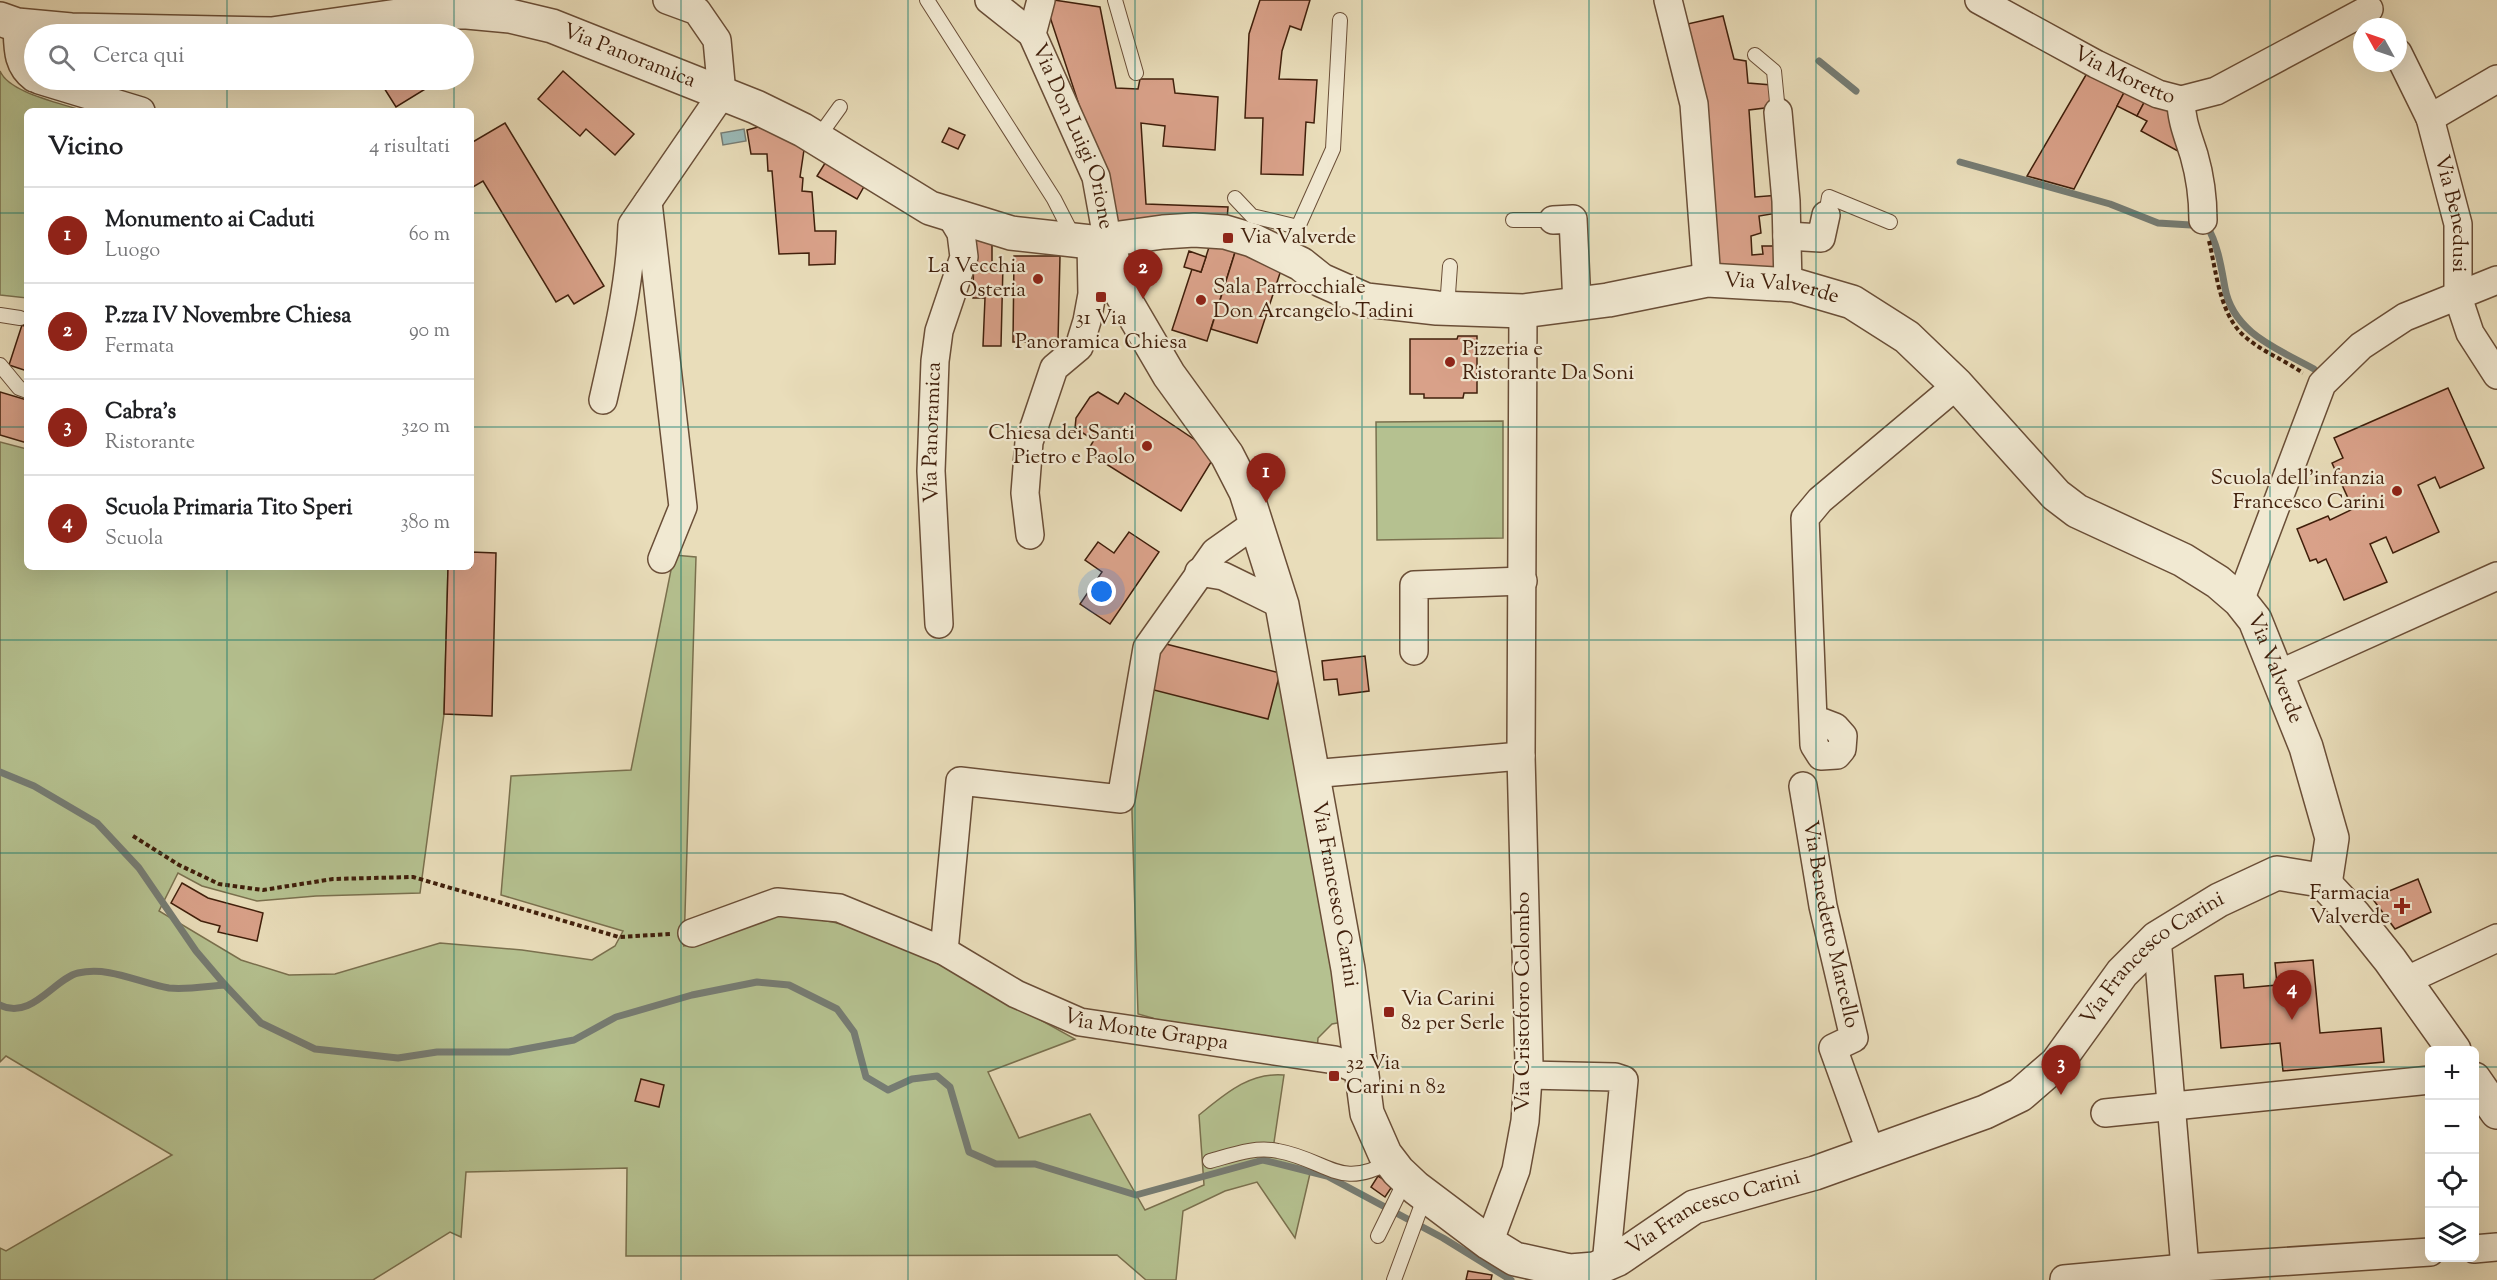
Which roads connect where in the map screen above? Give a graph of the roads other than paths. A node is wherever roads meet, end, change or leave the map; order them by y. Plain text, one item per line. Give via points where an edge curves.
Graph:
1 (667, 0) edge
2 (927, 0) edge
3 (989, 0) edge
4 (1041, 0) edge
5 (1116, 0) edge
6 (1668, 0) edge
7 (1979, 0) edge
8 (2371, 12) edge
9 (1340, 20) dead end
10 (8, 22) edge
11 (24, 24) edge
12 (342, 24) edge
13 (1032, 34) junction
14 (1755, 55) dead end
15 (24, 69) edge
16 (2407, 71) edge
17 (1137, 73) dead end
18 (2497, 79) edge
19 (72, 90) edge
20 (722, 94) junction
21 (2181, 100) junction
22 (840, 107) dead end
23 (131, 108) edge
24 (1778, 112) joint
25 (2430, 118) junction
26 (818, 139) junction
27 (1235, 198) dead end
28 (648, 202) junction
29 (949, 213) junction
30 (1826, 215) joint
31 (1513, 220) dead end
32 (1553, 220) joint
33 (1890, 222) dead end
34 (2204, 226) road end
35 (1787, 236) junction
36 (1091, 240) junction
37 (1292, 242) junction
38 (1450, 266) dead end
39 (1707, 280) junction
40 (2497, 280) edge
41 (1788, 284) junction
42 (2458, 297) junction
43 (1577, 304) junction
44 (1447, 308) junction
45 (1523, 311) junction
46 (0, 315) edge
47 (20, 318) dead end
48 (0, 365) edge
49 (2497, 375) edge
50 (1957, 385) junction
51 (24, 390) edge
52 (603, 400) dead end
53 (1256, 523) junction
54 (1030, 535) dead end
55 (662, 559) dead end
56 (1199, 572) junction
57 (2497, 576) edge
58 (1522, 581) junction
59 (2240, 601) junction
60 (1282, 605) junction
61 (939, 624) dead end
62 (1414, 651) dead end
63 (2279, 674) junction
64 (1814, 719) dead end
65 (1521, 756) junction
66 (1311, 774) junction
67 (1803, 786) dead end
68 (2325, 884) junction
69 (692, 933) road end
70 (2157, 938) junction
71 (2497, 938) edge
72 (944, 951) junction
73 (2405, 981) junction
74 (2451, 1046) edge
75 (1360, 1071) junction
76 (1528, 1075) junction
77 (2425, 1081) edge
78 (2479, 1085) edge
79 (2172, 1106) junction
80 (2497, 1112) edge
81 (2105, 1113) dead end
82 (1871, 1153) junction
83 (1210, 1161) dead end
84 (1408, 1188) junction
85 (1378, 1236) dead end
86 (2497, 1247) edge
87 (2479, 1249) edge
88 (2425, 1253) edge
89 (1508, 1262) edge
90 (1606, 1264) junction
91 (2185, 1268) junction
92 (2306, 1270) edge
93 (2064, 1279) edge
94 (1394, 1280) edge

1 - 20 street, Via Panoramica via 697,11 717,40
2 - 36 lane via 1054,200
3 - 13 street
4 - 13 street, Via Don Luigi Orione
5 - 17 lane
6 - 39 street via 1694,104
7 - 21 street, Via Moretto via 2096,64 2158,94
8 - 21 street, Via Moretto via 2216,91
9 - 37 lane via 1333,149
10 - 11 street, Via Panoramica
10 - 15 street
12 - 20 street, Via Panoramica via 426,12 510,16 552,26
13 - 36 street, Via Don Luigi Orione via 1096,177
14 - 24 lane via 1774,71
16 - 25 street, Via Benedusi
18 - 25 street
19 - 23 street
20 - 26 street, Via Panoramica
20 - 28 street, Via Panoramica
21 - 34 street via 2181,117 2203,199
22 - 26 lane
24 - 35 street
25 - 42 street, Via Benedusi via 2458,224
26 - 29 street, Via Panoramica via 930,208
27 - 37 lane via 1252,216
28 - 52 street, Via Panoramica via 632,225 618,333
28 - 55 street via 683,507
29 - 36 street, Via Panoramica via 1011,232
29 - 61 street, Via Panoramica via 961,233 964,257 939,331 934,361 931,471
30 - 33 lane via 1829,197
30 - 35 street via 1821,238
31 - 32 lane
32 - 43 street via 1573,219
35 - 41 street
36 - 37 street, Via Valverde via 1194,230
36 - 53 street, Via Francesco Carini via 1169,375 1227,455
36 - 54 street, Via Don Luigi Orione via 1088,321 1079,347 1054,368 1029,442 1025,493
37 - 44 street, Via Valverde via 1301,264 1321,280 1366,300
38 - 44 lane
39 - 41 street, Via Valverde
39 - 43 street, Via Valverde
40 - 42 street
41 - 50 street, Via Valverde via 1852,302 1907,337
42 - 49 street, Via Benedusi via 2470,333
42 - 59 street via 2405,317 2361,346 2322,384
43 - 45 street, Via Valverde
44 - 45 street, Via Valverde
45 - 58 street, Via Cristoforo Colombo
46 - 47 lane
48 - 51 lane
50 - 59 street, Via Valverde via 2056,495 2077,511 2183,560
50 - 64 street via 1820,500 1805,518
53 - 56 street via 1215,552
53 - 60 street, Via Francesco Carini
56 - 60 street via 1223,576
56 - 72 street via 1147,648 1121,799 960,781
57 - 63 street
58 - 62 street via 1414,585
58 - 65 street, Via Cristoforo Colombo
59 - 63 street, Via Valverde via 2256,620
60 - 66 street, Via Francesco Carini
63 - 68 street, Via Valverde via 2306,747 2332,837
65 - 66 street
65 - 76 street, Via Cristoforo Colombo
66 - 75 street, Via Francesco Carini via 1348,969
67 - 82 street, Via Benedetto Marcello via 1823,906 1854,1038 1833,1048
68 - 70 street, Via Francesco Carini via 2277,873 2219,900
68 - 73 street
69 - 72 street, Via Monte Grappa via 777,902 839,908
70 - 79 street
70 - 82 street, Via Francesco Carini via 2122,973 2057,1063 2020,1095 1985,1113
71 - 73 street
72 - 75 street, Via Monte Grappa via 1016,994 1080,1022 1335,1060
73 - 74 street
75 - 84 street, Via Francesco Carini via 1367,1113
76 - 89 street, Via Cristoforo Colombo
76 - 90 street via 1624,1080
77 - 79 street
78 - 80 street
79 - 81 street
79 - 91 street
82 - 90 street, Via Francesco Carini via 1694,1207
83 - 84 lane via 1256,1149 1278,1150 1340,1174 1360,1175
84 - 85 lane
84 - 89 street, Via Francesco Carini
84 - 94 lane via 1412,1232
86 - 87 street
88 - 92 street
89 - 90 street, Via Francesco Carini via 1570,1271
91 - 92 street
91 - 93 street

